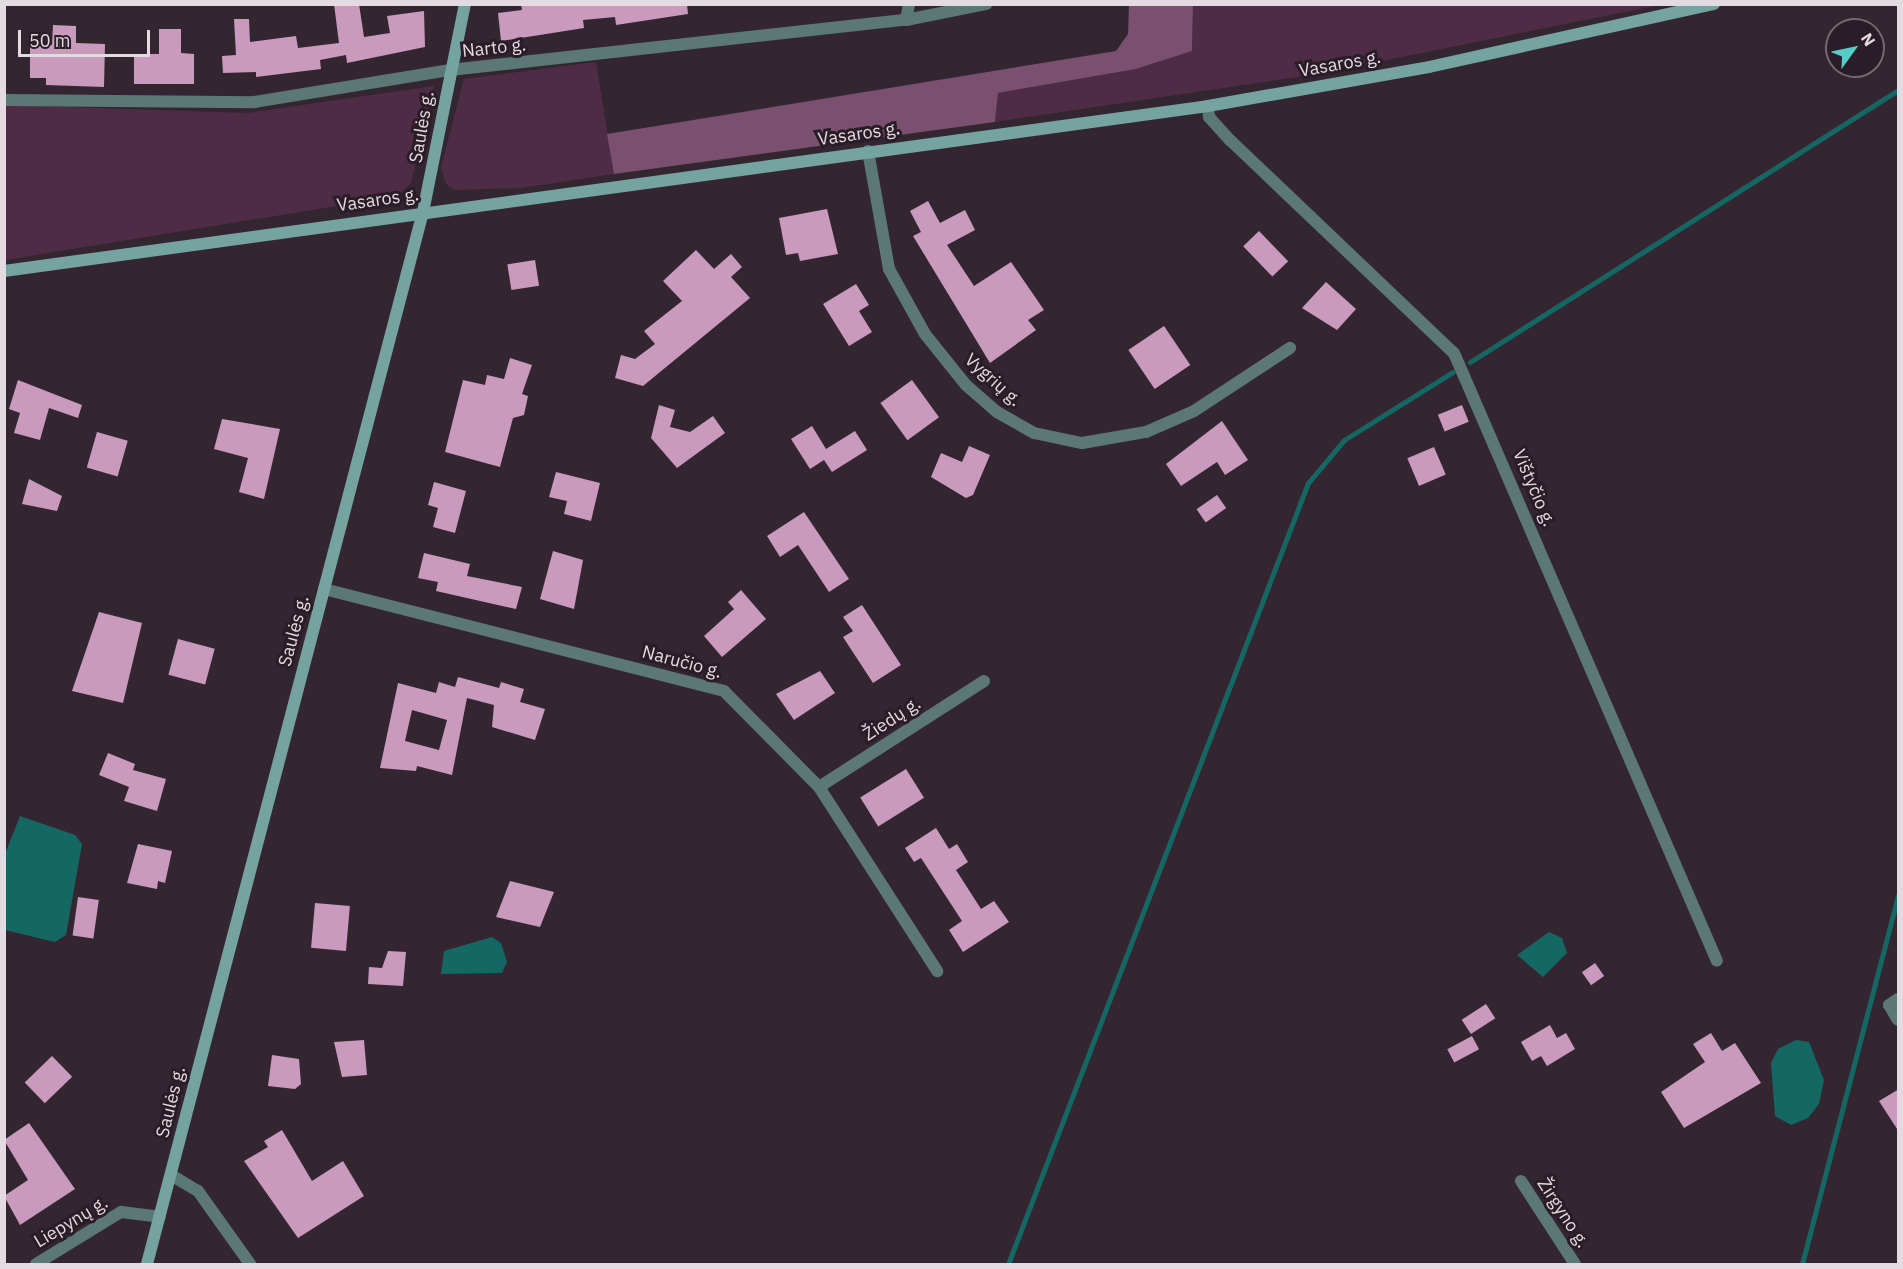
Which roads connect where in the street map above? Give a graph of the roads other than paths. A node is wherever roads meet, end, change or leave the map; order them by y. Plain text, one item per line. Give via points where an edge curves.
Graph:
1 (465, 4) edge
2 (909, 4) edge
3 (986, 4) edge
4 (1714, 4) edge
5 (906, 20) junction
6 (450, 70) junction
7 (4, 100) edge
8 (1208, 106) junction
9 (868, 151) junction
10 (423, 212) junction
11 (5, 273) edge
12 (1290, 348) dead end
13 (324, 589) junction
14 (984, 681) dead end
15 (819, 787) junction
16 (1717, 961) dead end
17 (937, 971) dead end
18 (1894, 1002) edge
19 (1899, 1020) edge
20 (171, 1175) junction
21 (1521, 1181) dead end
22 (160, 1217) junction
23 (36, 1264) edge
24 (147, 1264) edge
25 (250, 1264) edge
26 (1575, 1264) edge

1 - 6 main road, Saulės g.
2 - 5 street
3 - 5 street, Narto g.
4 - 8 main road, Vasaros g. via 1429,67
5 - 6 street, Narto g.
6 - 7 street, Narto g. via 254,102
6 - 10 main road, Saulės g.
8 - 9 main road, Vasaros g.
8 - 16 street, Vištyčio g. via 1223,134 1454,353
9 - 10 main road, Vasaros g.
9 - 12 street, Vygrių g. via 889,269 925,334 966,385 1034,433 1082,443 1146,432 1194,411
10 - 11 main road, Vasaros g.
10 - 13 main road, Saulės g.
13 - 15 street, Naručio g. via 724,691
13 - 20 main road, Saulės g.
14 - 15 street, Žiedų g.
15 - 17 street, Naručio g.
18 - 19 street
20 - 22 main road, Saulės g.
20 - 25 street via 198,1191
21 - 26 street, Žirgyno g.
22 - 23 street, Liepynų g. via 121,1212
22 - 24 main road, Saulės g.

